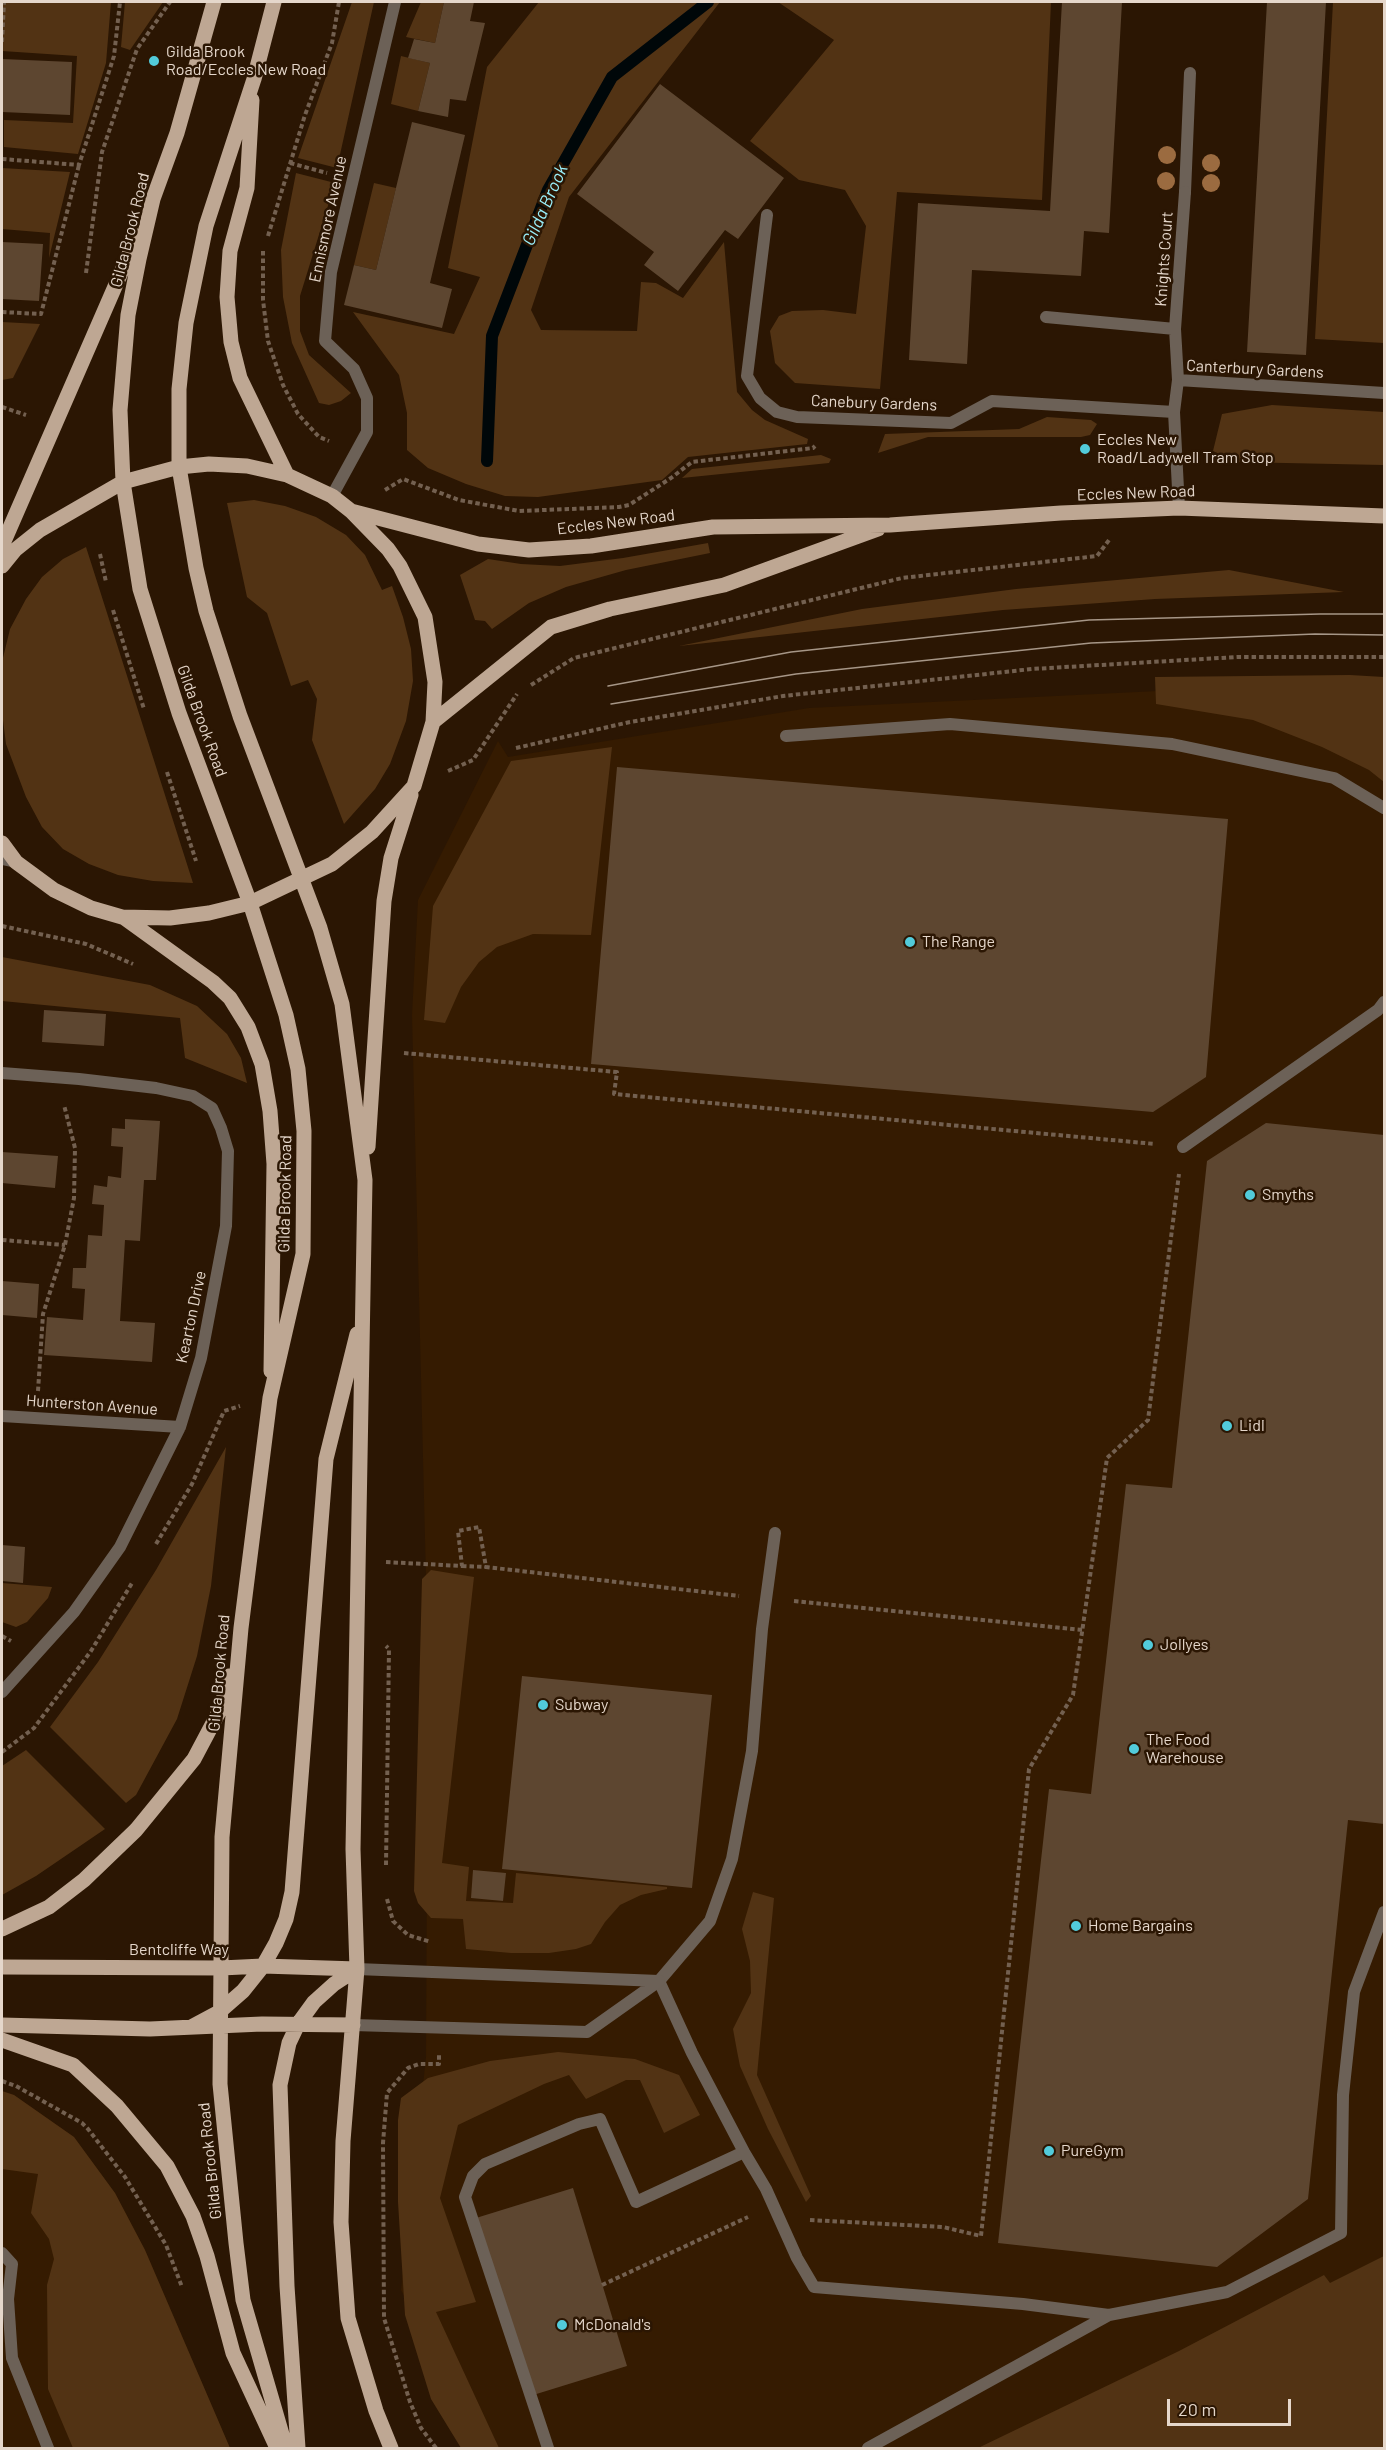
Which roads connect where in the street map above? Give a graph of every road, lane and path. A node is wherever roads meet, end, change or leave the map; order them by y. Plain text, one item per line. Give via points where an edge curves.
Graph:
1 (4, 2) edge
2 (120, 2) edge
3 (170, 2) edge
4 (214, 2) edge
5 (274, 2) edge
6 (339, 2) edge
7 (395, 2) edge
8 (2, 42) edge
9 (1190, 73) dead end
10 (254, 79) junction
11 (2, 159) edge
12 (290, 163) junction
13 (79, 165) junction
14 (353, 180) junction
15 (153, 199) junction
16 (767, 215) dead end
17 (84, 278) dead end
18 (2, 312) edge
19 (1046, 317) dead end
20 (1175, 329) junction
21 (1178, 380) junction
22 (1384, 393) edge
23 (2, 407) edge
24 (1174, 412) junction
25 (832, 417) junction
26 (32, 418) dead end
27 (356, 453) junction
28 (179, 467) junction
29 (287, 475) junction
30 (123, 482) junction
31 (332, 496) junction
32 (1179, 508) junction
33 (1130, 510) junction
34 (351, 511) junction
35 (1384, 516) edge
36 (890, 525) junction
37 (2, 546) edge
38 (2, 566) edge
39 (1384, 657) edge
40 (528, 686) dead end
41 (519, 692) dead end
42 (433, 722) junction
43 (786, 736) dead end
44 (516, 748) dead end
45 (414, 786) junction
46 (1384, 808) edge
47 (2, 843) edge
48 (9, 860) edge
49 (302, 880) junction
50 (250, 903) junction
51 (123, 917) junction
52 (2, 926) edge
53 (139, 966) dead end
54 (1384, 1002) edge
55 (374, 1051) junction
56 (2, 1074) edge
57 (57, 1078) junction
58 (1183, 1147) junction
59 (365, 1180) junction
60 (2, 1240) edge
61 (65, 1245) junction
62 (363, 1307) junction
63 (270, 1398) junction
64 (2, 1416) edge
65 (36, 1418) junction
66 (180, 1427) junction
67 (775, 1533) dead end
68 (359, 1561) junction
69 (462, 1566) junction
70 (486, 1568) junction
71 (766, 1599) junction
72 (241, 1628) junction
73 (1083, 1630) junction
74 (2, 1692) edge
75 (387, 1890) dead end
76 (1384, 1912) edge
77 (2, 1929) edge
78 (439, 1943) dead end
79 (263, 1966) junction
80 (2, 1967) edge
81 (221, 1968) junction
82 (357, 1969) junction
83 (659, 1981) junction
84 (220, 2018) junction
85 (298, 2024) junction
86 (2, 2025) edge
87 (353, 2025) junction
88 (2, 2040) edge
89 (439, 2064) dead end
90 (2, 2081) edge
91 (744, 2152) junction
92 (778, 2218) junction
93 (2, 2253) edge
94 (602, 2285) dead end
95 (182, 2288) dead end
96 (1109, 2315) junction
97 (48, 2448) edge
98 (277, 2448) edge
99 (286, 2448) edge
100 (298, 2448) edge
101 (392, 2448) edge
102 (436, 2448) edge
103 (548, 2448) edge
104 (868, 2448) edge

1 - 8 path
2 - 13 path via 114,56
3 - 17 path via 136,49 102,152
4 - 15 main road, Gilda Brook Road via 177,133
5 - 10 main road
6 - 12 path via 332,42
7 - 14 street, Ennismore Avenue
9 - 20 street, Knights Court
10 - 28 main road via 206,226 186,323 179,389
10 - 29 main road via 247,188 230,251 227,297 231,342 240,378
11 - 13 path
12 - 14 path
12 - 27 path via 263,251 268,341 298,414 319,437
13 - 18 path via 41,315
14 - 27 street, Ennismore Avenue via 331,272 325,341 354,369 368,398 367,432
15 - 30 main road, Gilda Brook Road via 128,315 121,378
15 - 37 main road
16 - 25 street, Canebury Gardens via 747,376 760,398 777,412 797,417
19 - 20 street, Knights Court
20 - 21 street, Knights Court
21 - 22 street, Canterbury Gardens
21 - 24 street, Canterbury Gardens
23 - 26 path
24 - 25 street, Canebury Gardens via 992,401 951,423
24 - 32 street, Canterbury Gardens
25 - 34 path via 813,448 692,462 629,505 519,511 459,500 403,479
27 - 31 street, Ennismore Avenue
28 - 29 main road via 248,466
28 - 30 main road
28 - 49 main road via 206,611 240,716
29 - 31 main road
30 - 38 main road via 40,530
30 - 50 main road, Gilda Brook Road via 140,589 179,713
31 - 34 main road
32 - 33 main road, Eccles New Road
32 - 35 main road, Eccles New Road
33 - 36 main road, Eccles New Road
33 - 40 path via 1097,556 902,578 574,658
34 - 36 main road, Eccles New Road via 478,544 529,550 591,546 713,528
34 - 42 main road via 400,566 425,617 435,681
36 - 42 main road, Eccles New Road via 724,585 610,609 551,627
39 - 44 path via 1237,657 1032,669 783,696 630,722
41 - 45 path via 473,760
42 - 45 main road
43 - 46 street via 950,724 1172,744 1334,778
45 - 49 main road via 349,852
45 - 55 main road via 391,858 384,902
47 - 48 main road
48 - 51 main road via 54,890 91,908
49 - 50 main road
49 - 59 main road via 342,1004
50 - 51 main road via 170,918
50 - 63 main road, Gilda Brook Road via 286,1015 298,1069 304,1131 303,1254
51 - 63 main road via 230,998 248,1027 262,1064 274,1164
52 - 53 path via 87,944
54 - 58 street
55 - 58 path via 617,1072 614,1094
55 - 59 main road
56 - 57 street, Kearton Drive
57 - 61 path via 75,1148 74,1198
57 - 66 street, Kearton Drive via 156,1088 193,1096 212,1108 221,1128 228,1150 226,1226 201,1358
58 - 73 path via 1148,1420 1107,1458
59 - 62 main road
60 - 61 path
61 - 65 path via 44,1314
62 - 68 main road
62 - 79 main road via 326,1459 292,1892 286,1918
63 - 72 main road, Gilda Brook Road
64 - 65 street, Hunterston Avenue
65 - 66 street, Hunterston Avenue
66 - 74 street, Kearton Drive via 120,1547 75,1612
67 - 71 street
68 - 69 path
68 - 82 main road via 353,1849
69 - 70 path
69 - 70 path via 458,1531 479,1527
70 - 71 path
71 - 73 path
71 - 83 street via 752,1751 732,1859 710,1921
72 - 77 main road via 221,1708 194,1759 136,1830 84,1880 49,1907
72 - 81 main road, Gilda Brook Road via 222,1837
73 - 92 path via 1074,1695 1029,1769 981,2236 943,2227
75 - 78 path via 393,1921 408,1935
76 - 96 street via 1354,1992 1343,2096 1341,2233 1227,2292
79 - 81 main road, Bentcliffe Way
79 - 82 main road, Bentcliffe Way
79 - 84 main road
80 - 81 main road, Bentcliffe Way
81 - 84 main road, Gilda Brook Road
82 - 83 street
82 - 85 main road via 314,2002
82 - 87 main road
83 - 87 street via 587,2032
83 - 91 street
84 - 85 main road
84 - 86 main road via 191,2027 150,2029
84 - 99 main road, Gilda Brook Road via 220,2084 243,2300
85 - 87 main road
85 - 100 main road via 289,2043 280,2085
87 - 101 main road via 341,2222 348,2318 376,2411
88 - 98 main road via 73,2065 117,2106 167,2166 204,2246 233,2353
89 - 102 path via 408,2068 387,2093 383,2143 384,2318 410,2402 421,2428
90 - 95 path via 82,2122 125,2177 160,2236
91 - 92 street
91 - 103 street via 636,2202 600,2119 485,2164 473,2176 465,2197
92 - 94 path via 748,2217
92 - 96 street via 814,2287
93 - 97 street via 12,2264 8,2299 12,2358
96 - 104 street

